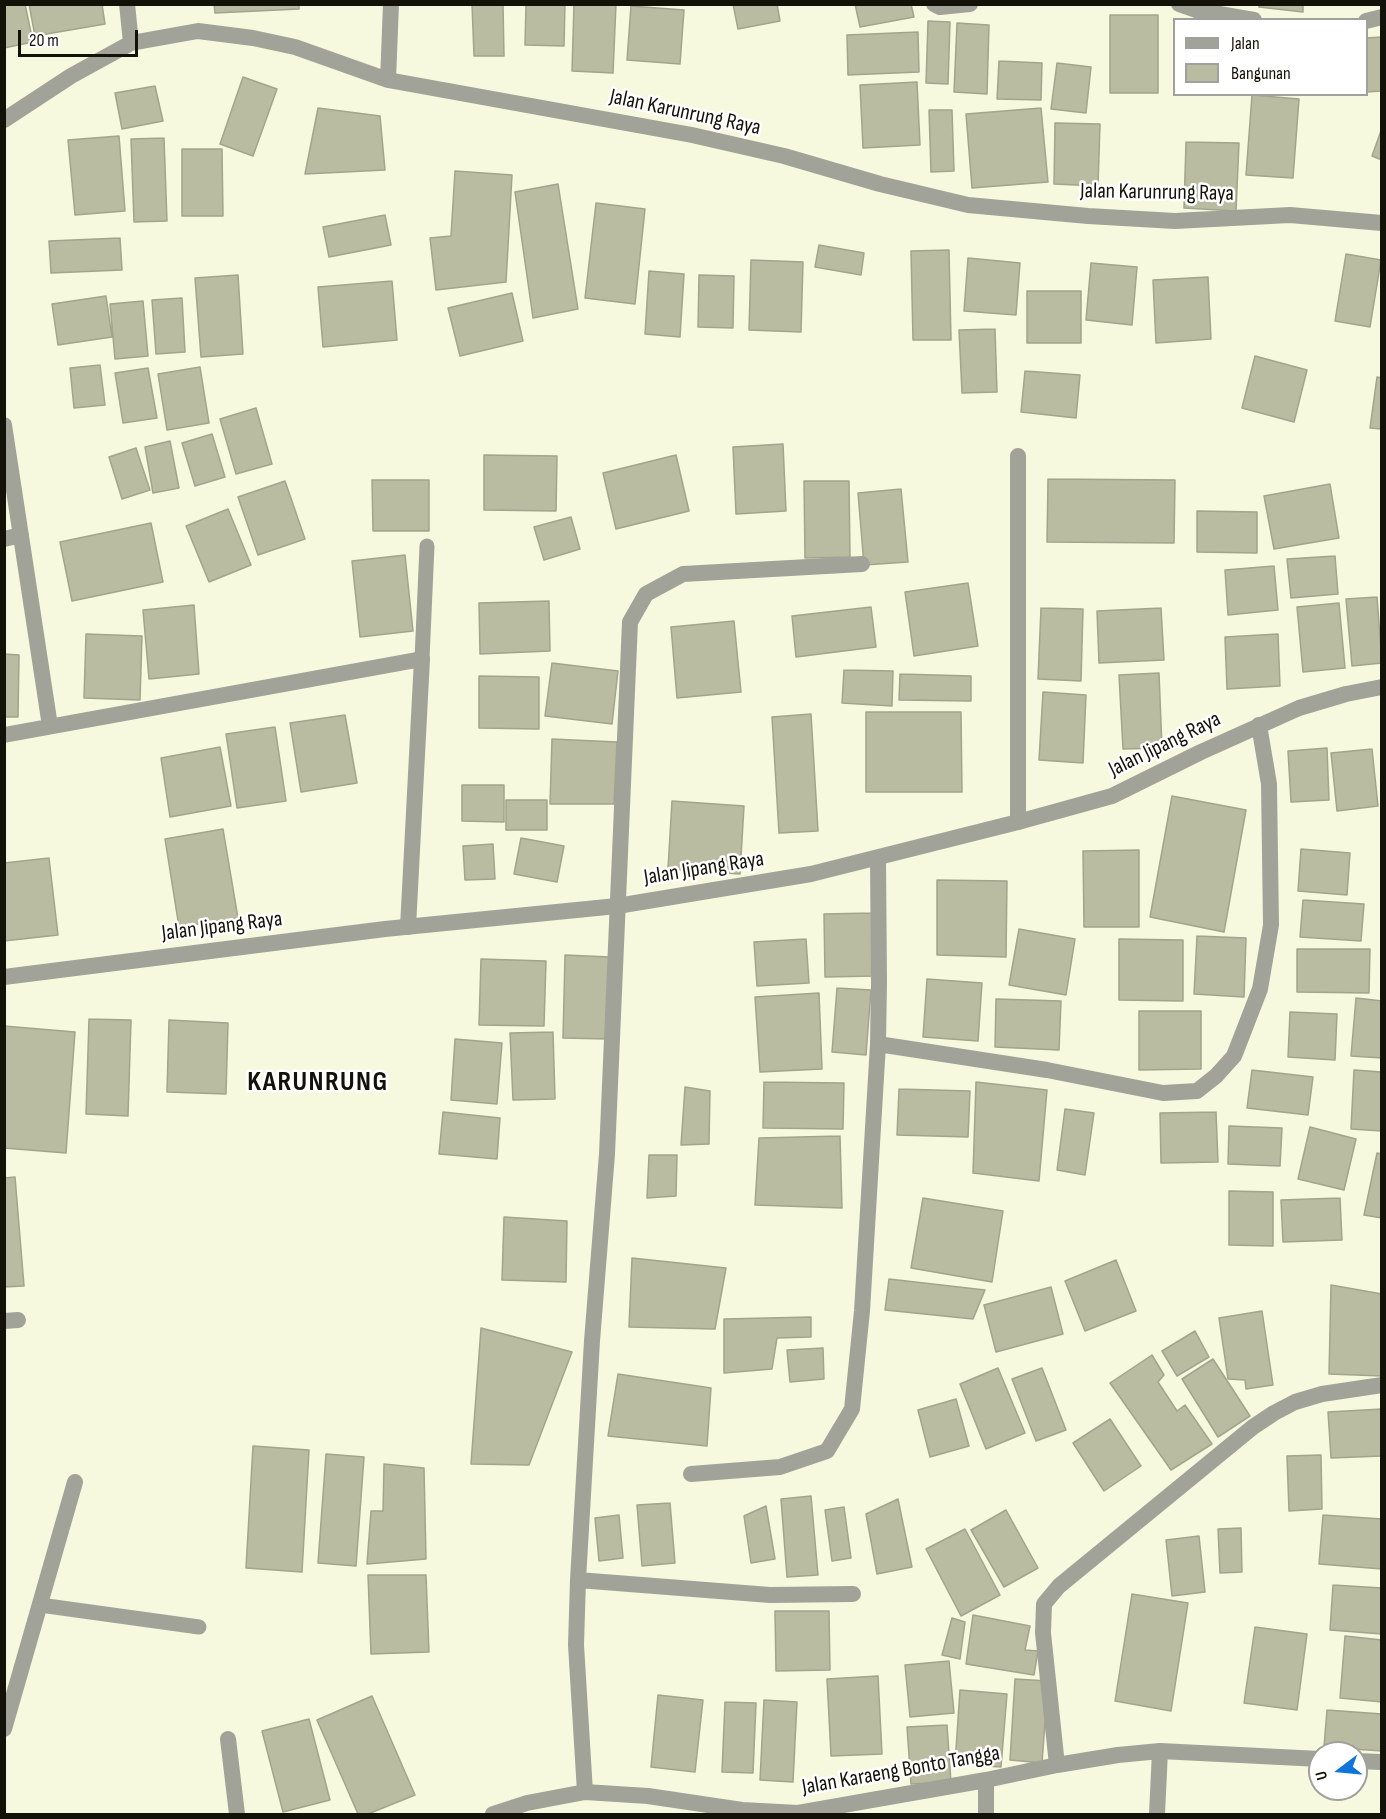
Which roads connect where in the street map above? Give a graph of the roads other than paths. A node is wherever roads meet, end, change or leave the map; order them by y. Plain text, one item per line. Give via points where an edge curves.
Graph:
1 (127, 4) edge
2 (391, 4) edge
3 (934, 4) edge
4 (970, 4) edge
5 (1179, 4) edge
6 (1242, 18) edge
7 (131, 43) junction
8 (388, 80) junction
9 (4, 120) edge
10 (1382, 223) edge
11 (4, 425) edge
12 (1018, 456) dead end
13 (13, 537) edge
14 (427, 546) dead end
15 (862, 564) dead end
16 (422, 659) junction
17 (1382, 687) edge
18 (1258, 725) junction
19 (50, 726) junction
20 (4, 735) edge
21 (1018, 822) junction
22 (878, 858) junction
23 (617, 906) junction
24 (408, 927) junction
25 (4, 977) edge
26 (878, 1044) junction
27 (1382, 1385) edge
28 (691, 1474) dead end
29 (75, 1482) dead end
30 (578, 1580) junction
31 (853, 1594) dead end
32 (40, 1605) junction
33 (199, 1627) dead end
34 (4, 1730) edge
35 (228, 1739) dead end
36 (1160, 1751) junction
37 (1308, 1758) edge
38 (1057, 1765) junction
39 (986, 1780) junction
40 (585, 1792) junction
41 (798, 1814) edge
42 (237, 1815) edge
43 (493, 1815) edge
44 (986, 1815) edge
45 (1157, 1815) edge

1 - 7 street
2 - 8 street
3 - 4 street
5 - 6 street
7 - 8 street, Jalan Karunrung Raya via 198,31 253,38 295,47
7 - 9 street, Jalan Karunrung Raya
8 - 10 street, Jalan Karunrung Raya via 692,135 968,205 1175,220 1290,215
11 - 13 street
12 - 21 street
13 - 19 street
14 - 16 lane
15 - 23 street via 683,574 646,594 630,622
16 - 19 street
16 - 24 street
17 - 18 street, Jalan Jipang Raya via 1299,708
18 - 21 street, Jalan Jipang Raya via 1112,796
18 - 26 street via 1269,784 1271,925 1260,989 1234,1056 1216,1076 1197,1091 1163,1093 1047,1070
19 - 20 street
21 - 22 street, Jalan Jipang Raya
22 - 23 street, Jalan Jipang Raya via 811,874
22 - 26 street
23 - 24 street, Jalan Jipang Raya
23 - 30 street via 607,1154
24 - 25 street, Jalan Jipang Raya
26 - 28 street via 862,1311 852,1409 827,1451 780,1467
27 - 38 street via 1322,1394 1274,1413 1059,1586 1044,1604 1043,1633
29 - 32 street
30 - 31 street via 770,1595
30 - 40 street via 576,1645
32 - 33 lane
32 - 34 street
35 - 42 street
36 - 37 street, Jalan Karaeng Bonto Tangga
36 - 38 street, Jalan Karaeng Bonto Tangga
36 - 45 street
38 - 39 street, Jalan Karaeng Bonto Tangga
39 - 41 street, Jalan Karaeng Bonto Tangga
39 - 44 street
40 - 41 street, Jalan Karaeng Bonto Tangga
40 - 43 street, Jalan Karaeng Bonto Tangga via 527,1803

